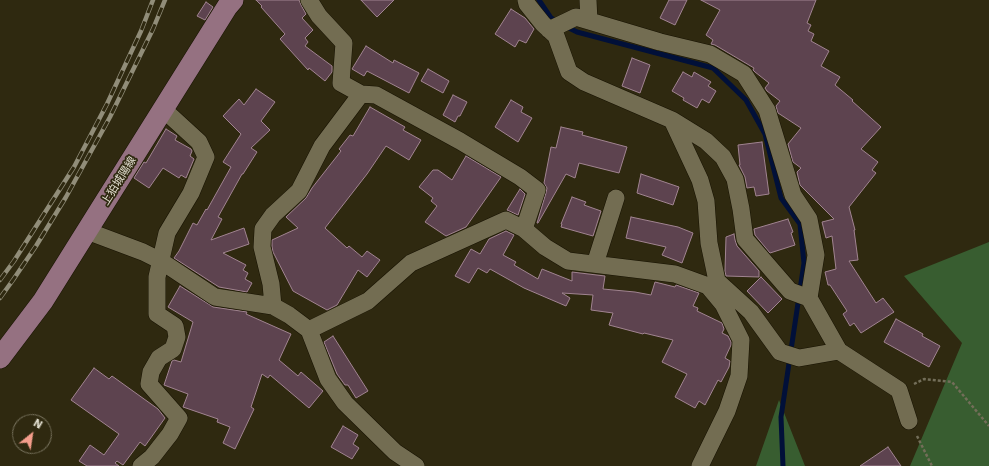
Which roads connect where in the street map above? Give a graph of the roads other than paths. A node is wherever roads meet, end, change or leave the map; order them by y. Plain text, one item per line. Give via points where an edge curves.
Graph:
1 (233, 0) edge
2 (309, 0) edge
3 (526, 0) edge
4 (588, 0) edge
5 (590, 21) junction
6 (549, 30) junction
7 (361, 94) junction
8 (163, 109) junction
9 (672, 120) junction
10 (616, 198) dead end
11 (524, 229) junction
12 (87, 231) junction
13 (161, 260) junction
14 (595, 264) junction
15 (718, 289) junction
16 (809, 298) junction
17 (273, 306) junction
18 (309, 330) junction
19 (839, 351) junction
20 (0, 358) edge
21 (909, 422) road end
22 (141, 466) edge
23 (416, 466) edge
24 (700, 466) edge

1 - 8 main road, 上狛城陽線
2 - 7 street via 319,16 344,43 341,83
3 - 6 street
4 - 5 street
5 - 6 street via 576,17
5 - 16 street via 710,54 744,74 767,110 793,195 809,219 816,255
6 - 9 street via 556,36 569,72 584,82
7 - 11 street via 376,95 460,141 537,190
7 - 17 street via 322,146 299,191 263,229 262,247 271,284
8 - 12 main road, 上狛城陽線
8 - 13 street via 199,142 206,157 191,193 167,233
9 - 15 street via 700,180 706,201 709,243
9 - 16 street via 706,141 723,157 735,179 746,239 790,291
10 - 14 street
11 - 14 street via 545,247 568,261
11 - 18 street via 506,220 411,263 368,301
12 - 13 street
12 - 20 main road, 上狛城陽線 via 44,301
13 - 17 street via 215,297
13 - 22 street via 157,277 157,314 175,326 177,337 172,349 159,358 151,372 149,384 179,418 152,457
14 - 15 street via 675,274
15 - 19 street via 751,312 780,352 799,358
15 - 24 street via 741,340 738,376 727,411
16 - 19 street
17 - 18 street
18 - 23 street via 328,379 344,403 395,452
19 - 21 street via 900,390

